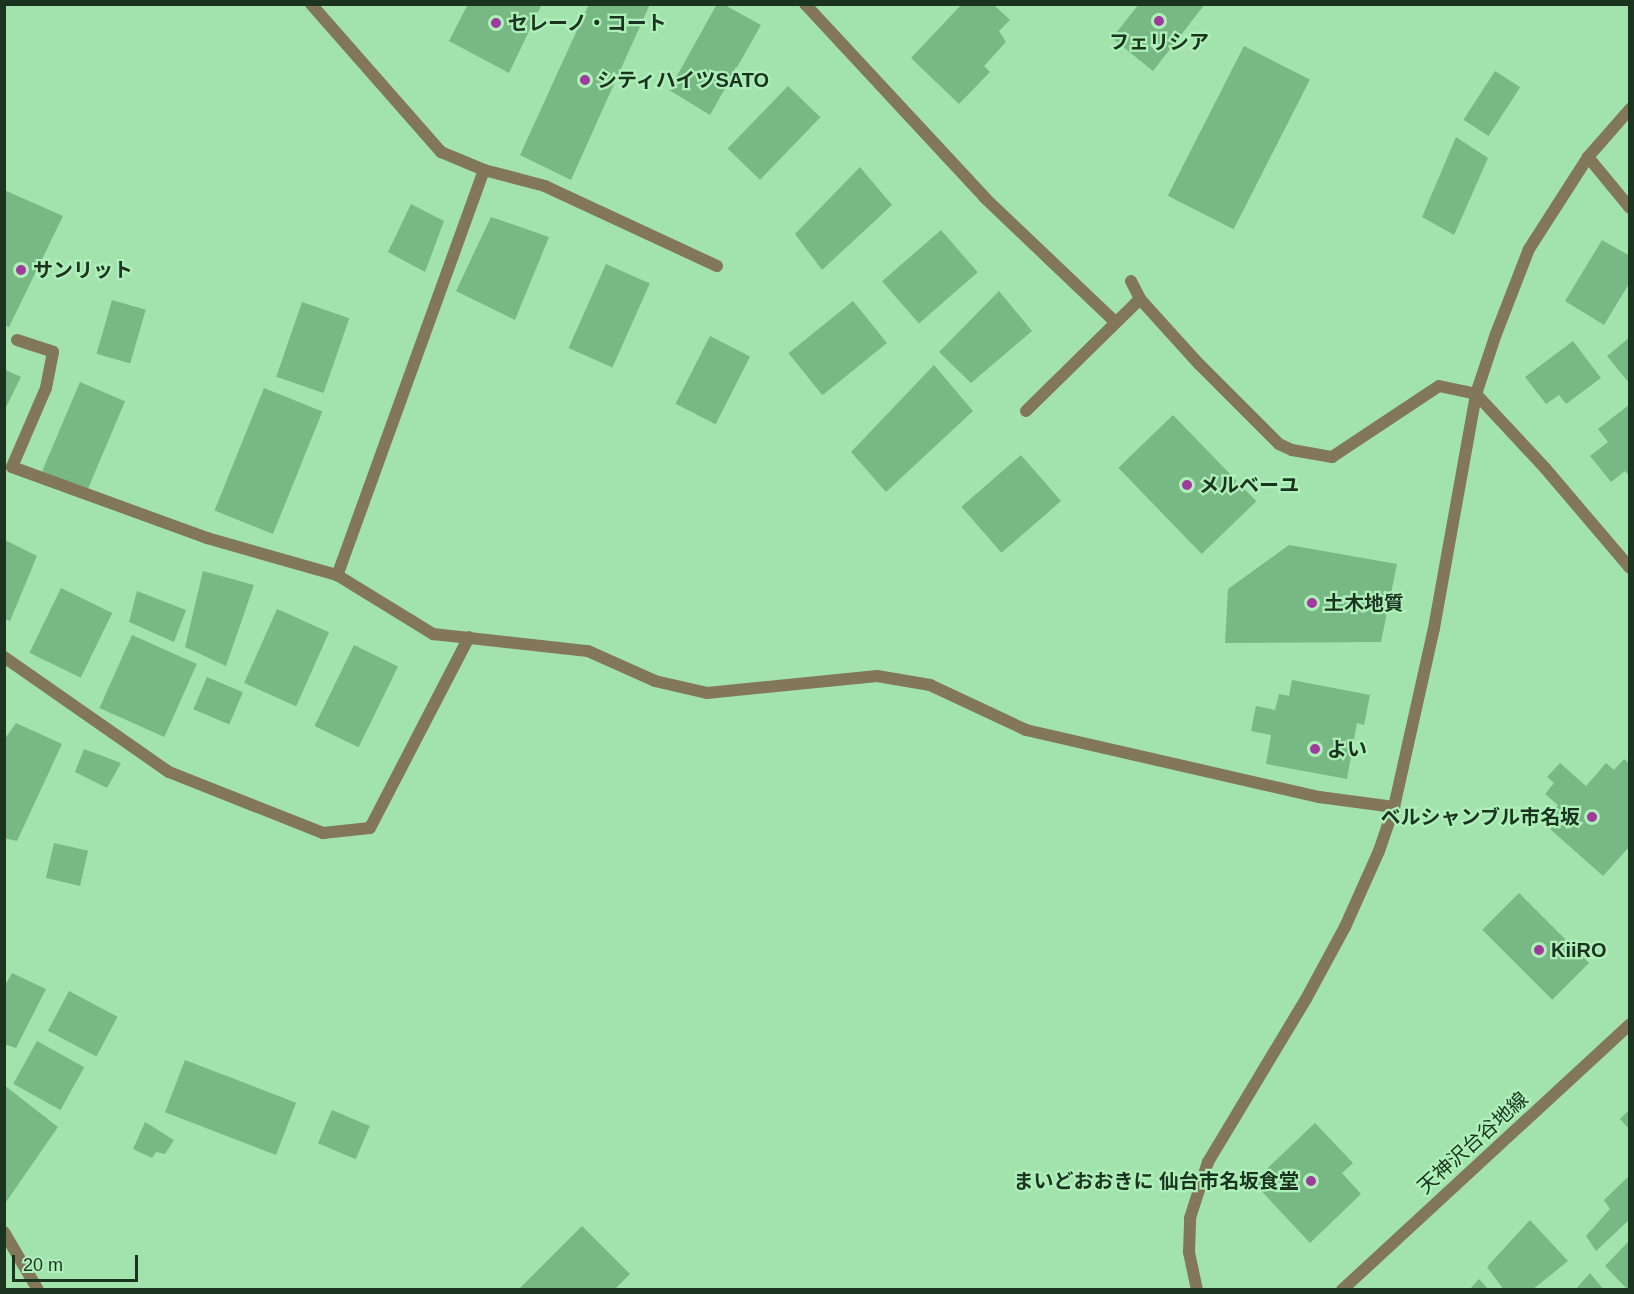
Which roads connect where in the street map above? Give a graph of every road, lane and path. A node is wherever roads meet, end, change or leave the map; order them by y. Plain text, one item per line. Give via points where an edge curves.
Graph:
1 (311, 4) edge
2 (805, 4) edge
3 (1629, 109) edge
4 (1588, 157) junction
5 (484, 170) junction
6 (1629, 208) edge
7 (717, 266) dead end
8 (1131, 281) dead end
9 (1140, 299) junction
10 (1115, 322) junction
11 (17, 340) dead end
12 (1476, 394) junction
13 (1026, 411) dead end
14 (1629, 568) edge
15 (337, 575) junction
16 (469, 638) junction
17 (4, 657) edge
18 (1394, 807) junction
19 (1629, 1024) edge
20 (4, 1232) edge
21 (38, 1290) edge
22 (1197, 1290) edge
23 (1342, 1290) edge

1 - 5 street via 441,152
2 - 10 street via 985,198
3 - 4 street
4 - 6 street
4 - 12 street via 1529,249
5 - 7 street via 545,186
5 - 15 street
8 - 9 street
9 - 10 street
9 - 12 street via 1279,444 1305,454 1332,457 1439,386
10 - 13 street
11 - 15 street via 53,352 46,388 12,467 207,538
12 - 14 street
12 - 18 street via 1434,628
15 - 16 street via 433,634
16 - 17 street via 370,828 322,833 169,772
16 - 18 street via 588,651 655,681 707,693 877,676 930,686 1026,730 1319,797
18 - 22 street via 1345,927 1208,1162 1190,1218 1189,1252
19 - 23 street, 天神沢台谷地線
20 - 21 street

